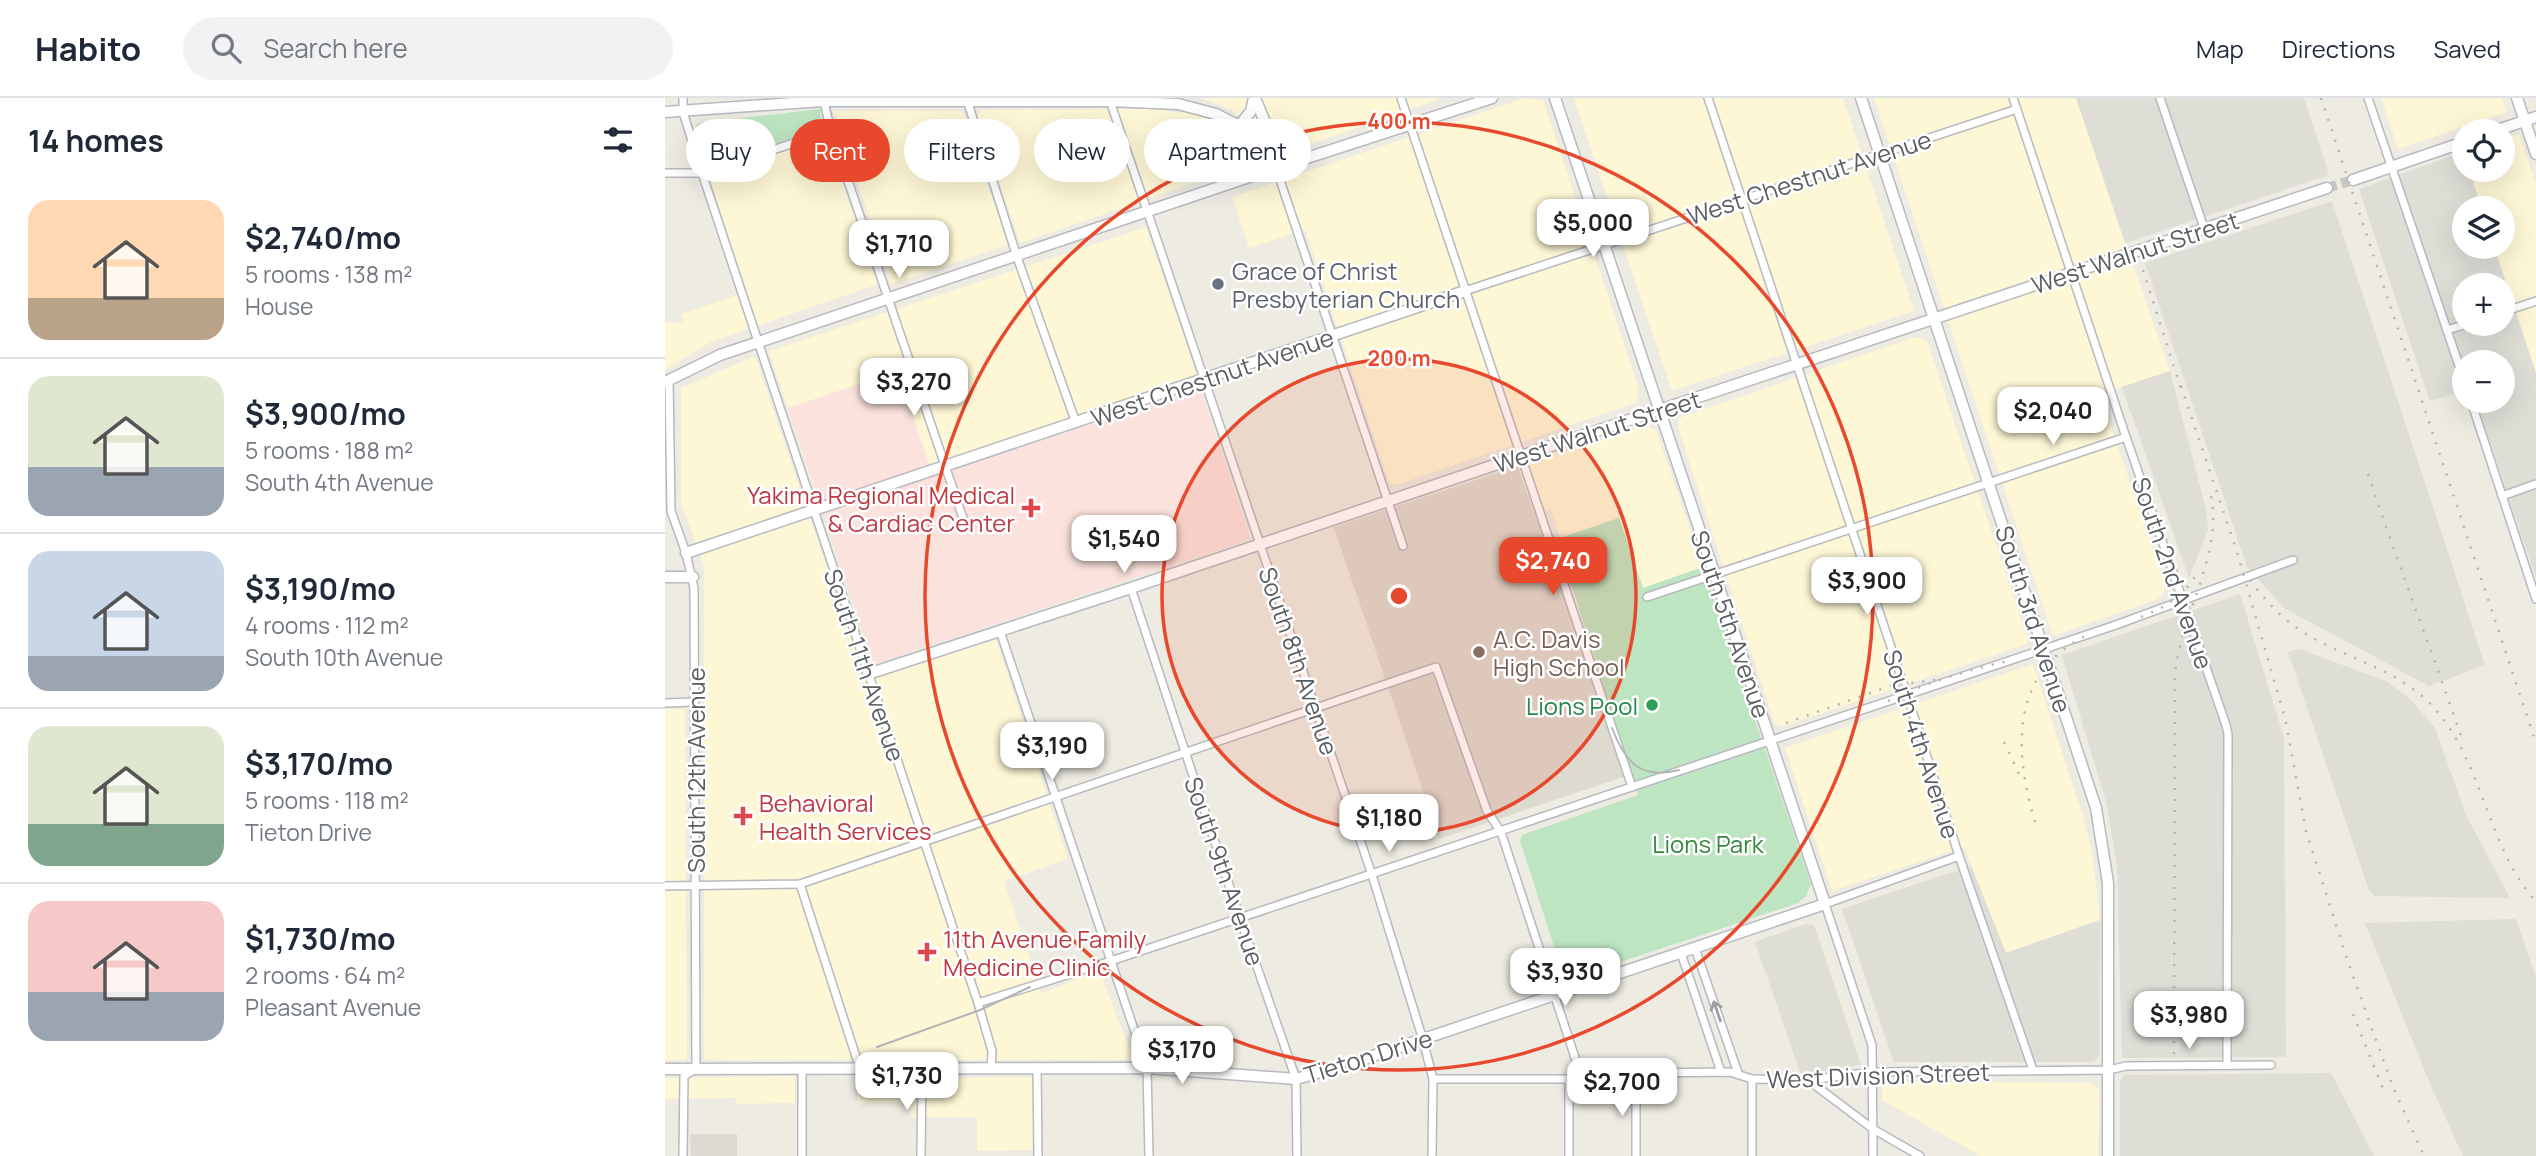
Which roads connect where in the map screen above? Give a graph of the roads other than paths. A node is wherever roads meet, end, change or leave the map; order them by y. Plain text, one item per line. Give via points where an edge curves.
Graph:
1 (683, 98) edge
2 (1255, 98) edge
3 (1401, 98) edge
4 (1492, 98) edge
5 (1555, 98) edge
6 (1707, 98) edge
7 (1861, 98) edge
8 (2013, 98) edge
9 (2160, 98) edge
10 (2368, 98) edge
11 (2517, 98) edge
12 (823, 99) edge
13 (967, 100) junction
14 (1110, 101) junction
15 (1157, 101) edge
16 (2017, 109) junction
17 (665, 112) edge
18 (683, 112) junction
19 (2536, 117) edge
20 (828, 119) edge
21 (1225, 119) edge
22 (1245, 119) edge
23 (1264, 119) edge
24 (2525, 121) junction
25 (686, 122) edge
26 (2515, 124) edge
27 (1410, 125) junction
28 (2452, 146) edge
29 (1881, 154) junction
30 (2536, 154) edge
31 (1311, 157) edge
32 (2391, 166) junction
33 (665, 173) edge
34 (686, 173) edge
35 (2353, 180) tunnel mouth
36 (705, 182) edge
37 (848, 182) edge
38 (1235, 182) edge
39 (1281, 182) edge
40 (2327, 188) tunnel mouth
41 (1741, 199) junction
42 (1147, 212) junction
43 (2204, 228) junction
44 (1604, 244) junction
45 (1017, 257) junction
46 (2072, 274) junction
47 (1465, 291) junction
48 (888, 299) junction
49 (2536, 301) edge
50 (2515, 308) edge
51 (1933, 318) junction
52 (2452, 328) edge
53 (2447, 330) junction
54 (1334, 336) junction
55 (758, 343) junction
56 (2454, 350) edge
57 (1798, 365) junction
58 (1204, 379) junction
59 (667, 381) edge
60 (1660, 411) junction
61 (2475, 413) edge
62 (1076, 423) junction
63 (2126, 437) junction
64 (668, 451) edge
65 (1521, 456) junction
66 (945, 467) junction
67 (1989, 483) junction
68 (2536, 484) edge
69 (2502, 496) junction
70 (1389, 501) junction
71 (813, 511) junction
72 (966, 527) dead end
73 (1853, 530) junction
74 (1259, 545) junction
75 (1403, 546) dead end
76 (687, 553) junction
77 (2293, 560) dead end
78 (1714, 574) junction
79 (665, 577) edge
80 (693, 577) junction
81 (1131, 588) junction
82 (1647, 597) dead end
83 (2536, 599) edge
84 (2184, 601) junction
85 (1000, 631) junction
86 (2045, 649) junction
87 (868, 674) junction
88 (1907, 695) junction
89 (665, 702) edge
90 (694, 702) junction
91 (1315, 708) junction
92 (1771, 741) junction
93 (1185, 753) junction
94 (1632, 787) junction
95 (1055, 796) junction
96 (1501, 832) junction
97 (924, 841) junction
98 (1959, 856) junction
99 (1371, 875) junction
100 (800, 884) junction
101 (665, 886) edge
102 (695, 887) junction
103 (1825, 904) junction
104 (1240, 918) junction
105 (1695, 948) junction
106 (1681, 953) junction
107 (1111, 961) junction
108 (1555, 995) junction
109 (978, 1003) junction
110 (1423, 1040) junction
111 (2227, 1065) junction
112 (2271, 1065) dead end
113 (1037, 1067) junction
114 (922, 1068) junction
115 (991, 1068) junction
116 (1147, 1068) junction
117 (665, 1069) edge
118 (696, 1069) junction
119 (801, 1069) junction
120 (860, 1069) junction
121 (2033, 1070) junction
122 (2109, 1070) junction
123 (1721, 1072) junction
124 (1874, 1072) junction
125 (1738, 1073) junction
126 (1296, 1079) junction
127 (1433, 1079) junction
128 (1582, 1079) junction
129 (1636, 1079) junction
130 (1752, 1079) junction
131 (1569, 1080) junction
132 (1808, 1080) junction
133 (1873, 1129) junction
134 (683, 1156) edge
135 (802, 1156) edge
136 (921, 1156) edge
137 (1038, 1156) edge
138 (1149, 1156) edge
139 (1297, 1156) edge
140 (1432, 1156) edge
141 (1569, 1156) edge
142 (1636, 1156) edge
143 (1752, 1156) edge
144 (1873, 1156) edge
145 (1920, 1156) edge
146 (2108, 1156) edge

1 - 18 street, South 11th Avenue
2 - 22 main road
2 - 23 main road
3 - 27 street
4 - 27 main road
5 - 44 main road, South 5th Avenue
6 - 41 street, South 4th Avenue
7 - 29 main road, South 3rd Avenue
8 - 16 street, South 2nd Avenue
9 - 43 street
10 - 32 street
11 - 24 main road
12 - 13 main road
12 - 18 main road
12 - 20 street
13 - 14 main road
13 - 45 street
14 - 15 main road
14 - 42 street, South 8th Avenue
15 - 21 main road via 1206,110
16 - 29 street, West Chestnut Avenue
16 - 46 street, South 2nd Avenue
17 - 18 main road
18 - 25 street, South 11th Avenue
19 - 24 main road
24 - 26 main road
24 - 30 main road
27 - 31 main road
27 - 47 street
28 - 32 main road
29 - 41 street, West Chestnut Avenue
29 - 51 main road, South 3rd Avenue
32 - 35 main road
32 - 53 street
33 - 34 street
36 - 55 street, South 11th Avenue
37 - 48 street
38 - 42 main road
39 - 54 street
40 - 43 main road, West Walnut Street
41 - 44 street, West Chestnut Avenue
41 - 57 street, South 4th Avenue
42 - 45 main road
42 - 58 street, South 8th Avenue
43 - 46 main road, West Walnut Street
44 - 47 street, West Chestnut Avenue
44 - 60 main road, South 5th Avenue
45 - 48 main road
45 - 62 street
46 - 51 main road, West Walnut Street
46 - 63 street, South 2nd Avenue
47 - 54 main road, West Chestnut Avenue
47 - 65 street
48 - 55 main road
48 - 66 street
49 - 50 street
51 - 57 main road, West Walnut Street
51 - 67 main road, South 3rd Avenue
52 - 53 street
53 - 56 street
54 - 58 main road, West Chestnut Avenue
54 - 70 street
55 - 59 main road via 720,355
55 - 71 street, South 11th Avenue
57 - 60 main road, West Walnut Street
57 - 73 street, South 4th Avenue
58 - 62 main road, West Chestnut Avenue
58 - 74 street, South 8th Avenue
59 - 64 street, South 12th Avenue
60 - 65 main road, West Walnut Street
60 - 78 main road, South 5th Avenue
61 - 69 street
62 - 66 main road, West Chestnut Avenue
63 - 67 street
63 - 84 street, South 2nd Avenue
64 - 76 street, South 12th Avenue via 671,511
65 - 70 main road, West Walnut Street
65 - 94 street
66 - 71 main road, West Chestnut Avenue
66 - 72 street
67 - 73 street
67 - 86 main road, South 3rd Avenue
68 - 69 street
69 - 83 street
70 - 74 main road, West Walnut Street
70 - 75 street
71 - 76 main road, West Chestnut Avenue
71 - 87 street, South 11th Avenue
73 - 78 street
73 - 88 street, South 4th Avenue
74 - 81 main road, West Walnut Street
74 - 91 street, South 8th Avenue
76 - 80 street, South 12th Avenue
77 - 84 street
78 - 82 street
78 - 92 main road, South 5th Avenue
79 - 80 main road
80 - 90 street, South 12th Avenue
81 - 85 main road, West Walnut Street
81 - 93 street, South 9th Avenue
84 - 86 street
84 - 111 street, South 2nd Avenue via 2228,734
85 - 87 main road, West Walnut Street
85 - 95 street
86 - 88 street
86 - 122 main road, South 3rd Avenue via 2096,807 2103,846 2108,883
87 - 97 street, South 11th Avenue
88 - 92 street
88 - 98 street, South 4th Avenue
89 - 90 street
90 - 102 street, South 12th Avenue
91 - 93 street
91 - 96 street via 1436,667 1487,811
91 - 99 street, South 8th Avenue
92 - 94 street
92 - 103 main road, South 5th Avenue
93 - 95 street
93 - 104 street, South 9th Avenue
94 - 96 street
95 - 97 street
95 - 107 street
96 - 99 street
96 - 108 street
97 - 100 street
97 - 109 street, South 11th Avenue
98 - 103 street, Tieton Drive
98 - 121 street, South 4th Avenue
99 - 104 street
99 - 110 street, South 8th Avenue
100 - 102 street
100 - 120 street
101 - 102 street
102 - 118 street, South 12th Avenue
103 - 105 main road, Tieton Drive
103 - 124 street, South 5th Avenue via 1872,1045
104 - 107 street
104 - 126 street, South 9th Avenue
105 - 106 main road, Tieton Drive
125 -> 105 street
106 - 108 main road, Tieton Drive
106 - 123 street
107 - 109 street
107 - 116 street
108 - 110 main road, Tieton Drive
108 - 128 street
109 - 115 street, South 11th Avenue via 992,1051
110 - 126 main road, Tieton Drive
110 - 127 street, South 8th Avenue
111 - 112 street, West Division Street
111 - 122 street, West Division Street
113 - 115 main road, Tieton Drive
113 - 116 main road, Tieton Drive
113 - 137 street
114 - 115 main road, Tieton Drive
114 - 120 main road, Tieton Drive
114 - 136 street
116 - 126 main road, Tieton Drive
116 - 138 street
117 - 118 main road, Tieton Drive
118 - 119 main road, Tieton Drive
118 - 134 street, South 12th Avenue via 684,1076
119 - 120 main road, Tieton Drive
119 - 135 street
121 - 122 street, West Division Street
121 - 124 street, West Division Street
122 - 146 main road, South 3rd Avenue
123 - 125 street, West Division Street
123 - 129 street, West Division Street via 1646,1073
124 - 132 street, West Division Street
124 - 133 street, South 5th Avenue
125 - 130 street, West Division Street
126 - 139 street, South 9th Avenue
127 - 131 street, West Division Street
127 - 140 street, South 8th Avenue
128 - 129 street, West Division Street
128 - 131 street, West Division Street
129 - 142 street
130 - 132 street, West Division Street
130 - 143 street
131 - 141 street
132 - 133 street
133 - 144 street, South 5th Avenue
133 - 145 street

